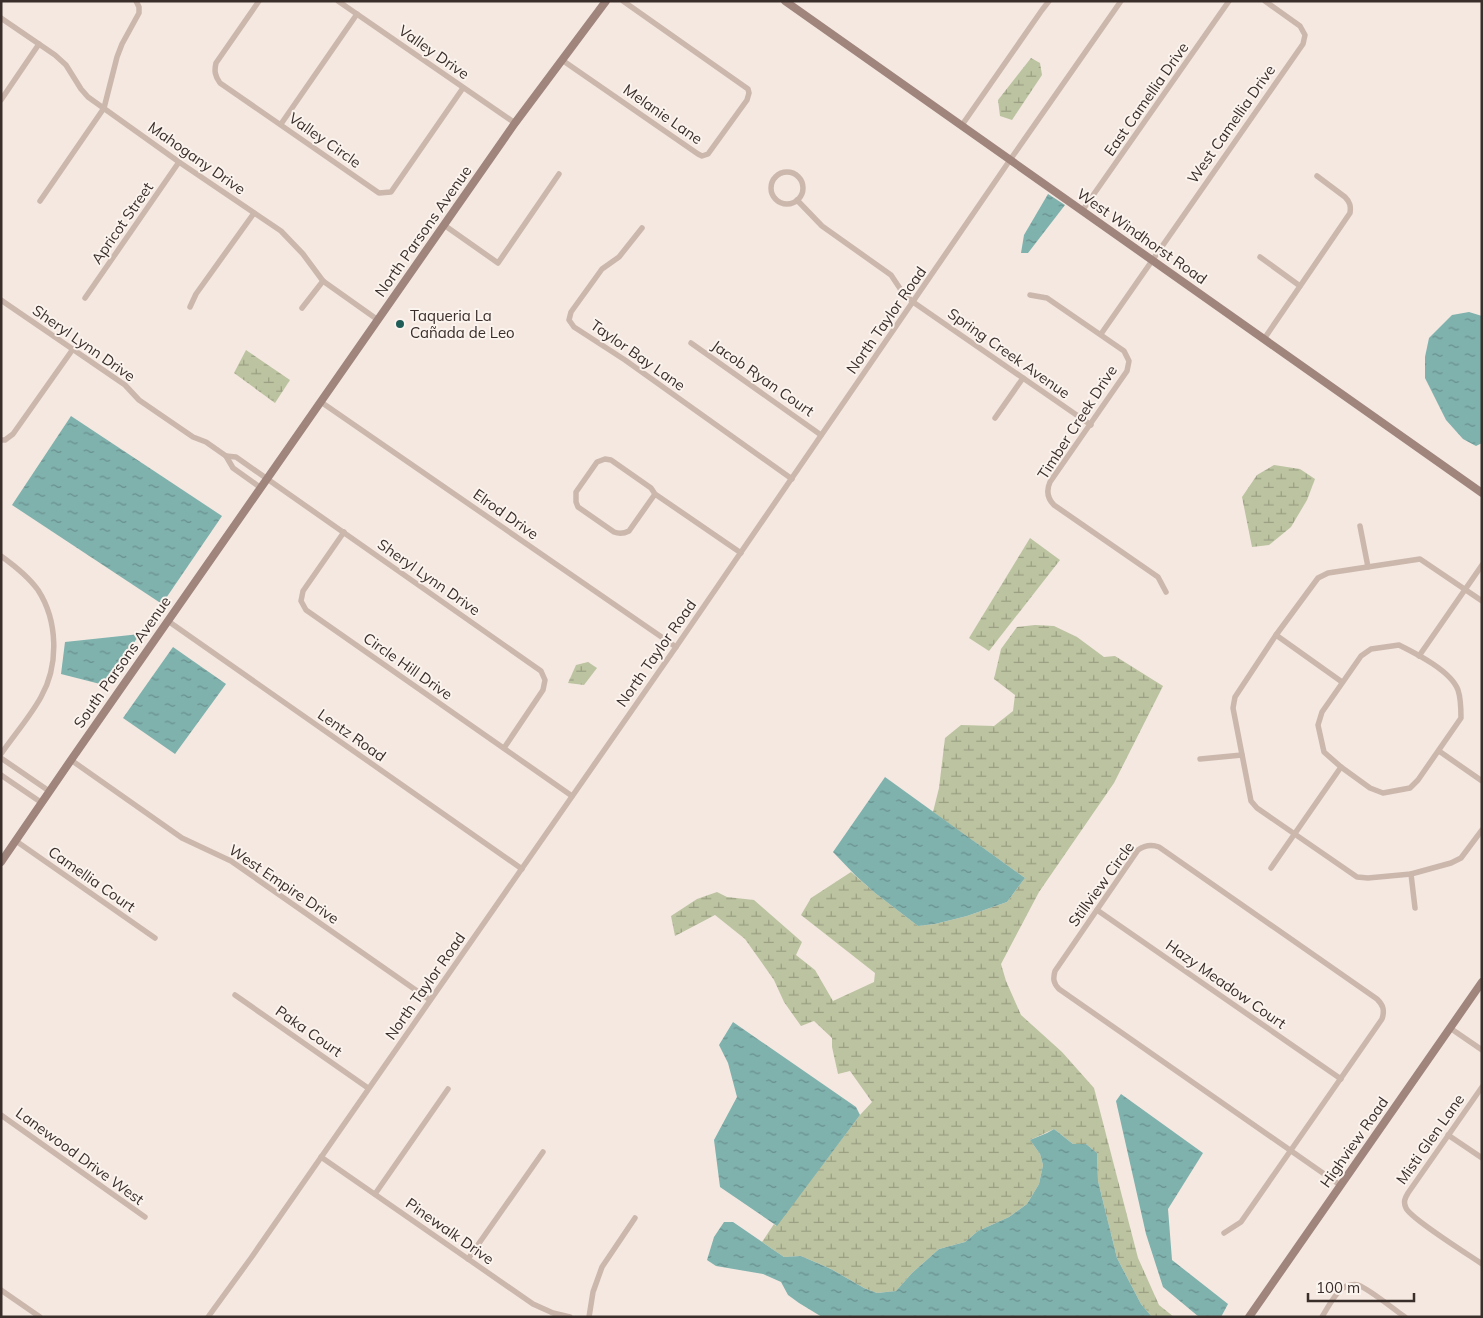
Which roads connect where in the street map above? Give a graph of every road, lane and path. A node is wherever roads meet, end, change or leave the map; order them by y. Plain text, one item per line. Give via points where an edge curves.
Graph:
1 (136, 1) edge
2 (259, 1) edge
3 (338, 1) edge
4 (606, 1) edge
5 (623, 1) edge
6 (785, 1) edge
7 (1049, 1) edge
8 (1121, 1) edge
9 (1229, 1) edge
10 (1265, 1) edge
11 (357, 14) junction
12 (1, 18) edge
13 (39, 44) junction
14 (562, 60) junction
15 (464, 88) junction
16 (1, 100) edge
17 (104, 108) junction
18 (281, 124) junction
19 (514, 124) junction
20 (962, 125) junction
21 (1010, 160) junction
22 (180, 162) junction
23 (559, 174) dead end
24 (1317, 176) dead end
25 (797, 200) junction
26 (40, 201) dead end
27 (1082, 210) junction
28 (254, 213) junction
29 (444, 225) junction
30 (642, 228) dead end
31 (1260, 257) dead end
32 (1152, 260) junction
33 (323, 282) junction
34 (1300, 286) junction
35 (1030, 295) dead end
36 (85, 298) dead end
37 (1, 300) edge
38 (913, 302) junction
39 (190, 307) dead end
40 (302, 308) dead end
41 (378, 320) junction
42 (1101, 334) junction
43 (1264, 339) junction
44 (691, 343) dead end
45 (73, 350) junction
46 (1023, 378) junction
47 (321, 402) junction
48 (995, 418) dead end
49 (1091, 425) junction
50 (822, 435) junction
51 (1, 440) edge
52 (226, 456) junction
53 (792, 478) junction
54 (268, 479) junction
55 (261, 488) junction
56 (1482, 493) edge
57 (655, 494) junction
58 (1360, 526) dead end
59 (344, 532) junction
60 (741, 553) junction
61 (1, 556) edge
62 (1482, 565) edge
63 (1368, 567) junction
64 (1466, 589) junction
65 (1166, 592) dead end
66 (1482, 600) edge
67 (168, 621) junction
68 (1276, 636) junction
69 (676, 647) junction
70 (1419, 656) junction
71 (1342, 682) junction
72 (504, 748) junction
73 (1439, 751) junction
74 (1, 754) edge
75 (1242, 755) junction
76 (1, 758) edge
77 (1200, 759) dead end
78 (71, 760) junction
79 (1341, 768) junction
80 (1, 775) edge
81 (1482, 781) edge
82 (50, 791) junction
83 (572, 796) junction
84 (42, 803) junction
85 (1482, 830) edge
86 (1294, 834) junction
87 (16, 841) junction
88 (1, 862) edge
89 (1271, 868) dead end
90 (522, 869) junction
91 (1411, 874) junction
92 (1415, 908) dead end
93 (1097, 910) junction
94 (155, 938) dead end
95 (1482, 982) edge
96 (235, 995) dead end
97 (430, 1000) junction
98 (1450, 1028) junction
99 (1482, 1050) edge
100 (1341, 1079) junction
101 (1482, 1087) edge
102 (368, 1088) junction
103 (448, 1089) dead end
104 (1, 1114) edge
105 (1448, 1135) junction
106 (1291, 1150) junction
107 (543, 1152) dead end
108 (320, 1157) junction
109 (1482, 1158) edge
110 (1340, 1185) junction
111 (375, 1194) junction
112 (145, 1217) dead end
113 (635, 1218) dead end
114 (1224, 1233) dead end
115 (468, 1259) junction
116 (1482, 1264) edge
117 (1, 1290) edge
118 (1250, 1316) edge
119 (40, 1317) edge
120 (208, 1317) edge
121 (570, 1317) edge
122 (589, 1317) edge
123 (1322, 1317) edge
124 (1405, 1317) edge

1 - 17 street via 139,13 117,57
2 - 18 street, Valley Circle via 216,63 215,72 220,83
3 - 11 street, Valley Drive
4 - 14 street, North Parsons Avenue
5 - 14 street, Melanie Lane via 748,90 747,100 710,152 705,156 698,154
6 - 20 street, West Windhorst Road
7 - 20 street
8 - 21 street, North Taylor Road
9 - 27 street, East Camellia Drive
10 - 32 street, West Camellia Drive via 1300,26 1305,35 1303,44
11 - 15 street, Valley Drive
11 - 18 street
12 - 13 street, Mahogany Drive
13 - 16 street
13 - 17 street, Mahogany Drive via 55,54 88,97
14 - 19 street, North Parsons Avenue
15 - 18 street, Valley Circle via 392,192 379,193
15 - 19 street, Valley Drive
17 - 22 street, Mahogany Drive
17 - 26 street
19 - 29 street, North Parsons Avenue
20 - 21 street, West Windhorst Road
21 - 27 street, West Windhorst Road
21 - 38 street, North Taylor Road
22 - 28 street, Mahogany Drive
22 - 36 street, Apricot Street
23 - 29 street via 498,263
24 - 34 street via 1349,201 1350,213
25 - 25 street via 802,191 799,177 790,172 776,176 772,191 777,200 787,203
25 - 38 street, Spring Creek Avenue via 822,226 891,275
27 - 32 street, West Windhorst Road
28 - 33 street, Mahogany Drive via 293,243
28 - 39 street
29 - 41 street, North Parsons Avenue
30 - 53 street, Taylor Bay Lane via 619,257 602,269 571,312 569,320
31 - 34 street
32 - 42 street, West Camellia Drive
32 - 43 street, West Windhorst Road
33 - 40 street
33 - 41 street, Mahogany Drive
34 - 43 street
35 - 42 street, Timber Creek Drive via 1048,298
37 - 45 street, Sheryl Lynn Drive
38 - 46 street, Spring Creek Avenue
38 - 50 street, North Taylor Road
41 - 47 street, North Parsons Avenue
42 - 49 street, Timber Creek Drive via 1124,351 1129,366
43 - 56 street, West Windhorst Road
44 - 50 street, Jacob Ryan Court
45 - 51 street via 13,434
45 - 52 street, Sheryl Lynn Drive via 125,385 139,400
46 - 48 street
46 - 49 street, Spring Creek Avenue
47 - 54 street, North Parsons Avenue
47 - 69 street, Elrod Drive
49 - 65 street, Timber Creek Drive via 1050,482 1047,495 1054,505 1158,578
50 - 53 street, North Taylor Road
52 - 54 street, Sheryl Lynn Drive via 236,458
52 - 55 street, Sheryl Lynn Drive via 233,468
53 - 60 street, North Taylor Road
54 - 55 street, South Parsons Avenue
54 - 59 street, Sheryl Lynn Drive
55 - 67 street, South Parsons Avenue
57 - 57 street via 627,471 605,459 597,462 575,498 578,507 619,534 628,531
57 - 60 street
58 - 63 street
59 - 72 street, Sheryl Lynn Drive via 541,671 545,680 543,690
59 - 72 street, Circle Hill Drive via 303,590 303,606
60 - 69 street, North Taylor Road
61 - 74 street via 26,576 38,591 54,635 52,665 41,697
62 - 64 street
63 - 64 street via 1420,559
63 - 68 street via 1328,573 1318,578
64 - 66 street
64 - 70 street
67 - 78 street, South Parsons Avenue
67 - 90 street, Lentz Road
68 - 71 street
68 - 75 street via 1234,697
69 - 83 street, North Taylor Road
70 - 71 street via 1399,645 1371,649 1361,656
70 - 73 street via 1450,677 1458,690 1460,718
71 - 79 street via 1322,712 1318,725 1324,752
72 - 83 street, Circle Hill Drive
73 - 79 street via 1410,788 1383,793
73 - 81 street
75 - 77 street
75 - 86 street via 1251,801
76 - 82 street
78 - 82 street, South Parsons Avenue
78 - 97 street, West Empire Drive via 182,838 231,861
79 - 86 street
80 - 84 street
82 - 84 street, South Parsons Avenue
83 - 90 street, North Taylor Road
84 - 87 street, South Parsons Avenue
85 - 91 street via 1461,858 1451,864
86 - 89 street
86 - 91 street via 1358,877
87 - 88 street, South Parsons Avenue
87 - 94 street, Camellia Court
90 - 97 street, North Taylor Road
91 - 92 street
93 - 100 street, Hazy Meadow Court
93 - 100 street, Stillview Circle via 1138,850 1148,845 1159,847 1382,1004 1382,1019
93 - 106 street, Stillview Circle via 1055,971 1055,986
95 - 98 street, Highview Road
96 - 102 street, Paka Court
97 - 102 street, North Taylor Road
98 - 99 street
98 - 110 street, Highview Road
100 - 106 street, Stillview Circle
101 - 105 street, Misti Glen Lane
102 - 108 street, North Taylor Road
103 - 111 street
104 - 112 street, Lanewood Drive West
105 - 109 street
105 - 116 street, Misti Glen Lane via 1408,1193 1405,1207 1415,1218
106 - 110 street, Stillview Circle
106 - 114 street via 1241,1222
107 - 115 street
108 - 111 street, Pinewalk Drive
108 - 120 street, North Taylor Road
110 - 118 street, Highview Road
111 - 115 street, Pinewalk Drive
113 - 122 street via 602,1267
115 - 121 street, Pinewalk Drive via 533,1304
117 - 119 street
123 - 124 street via 1339,1292 1351,1284 1365,1289

